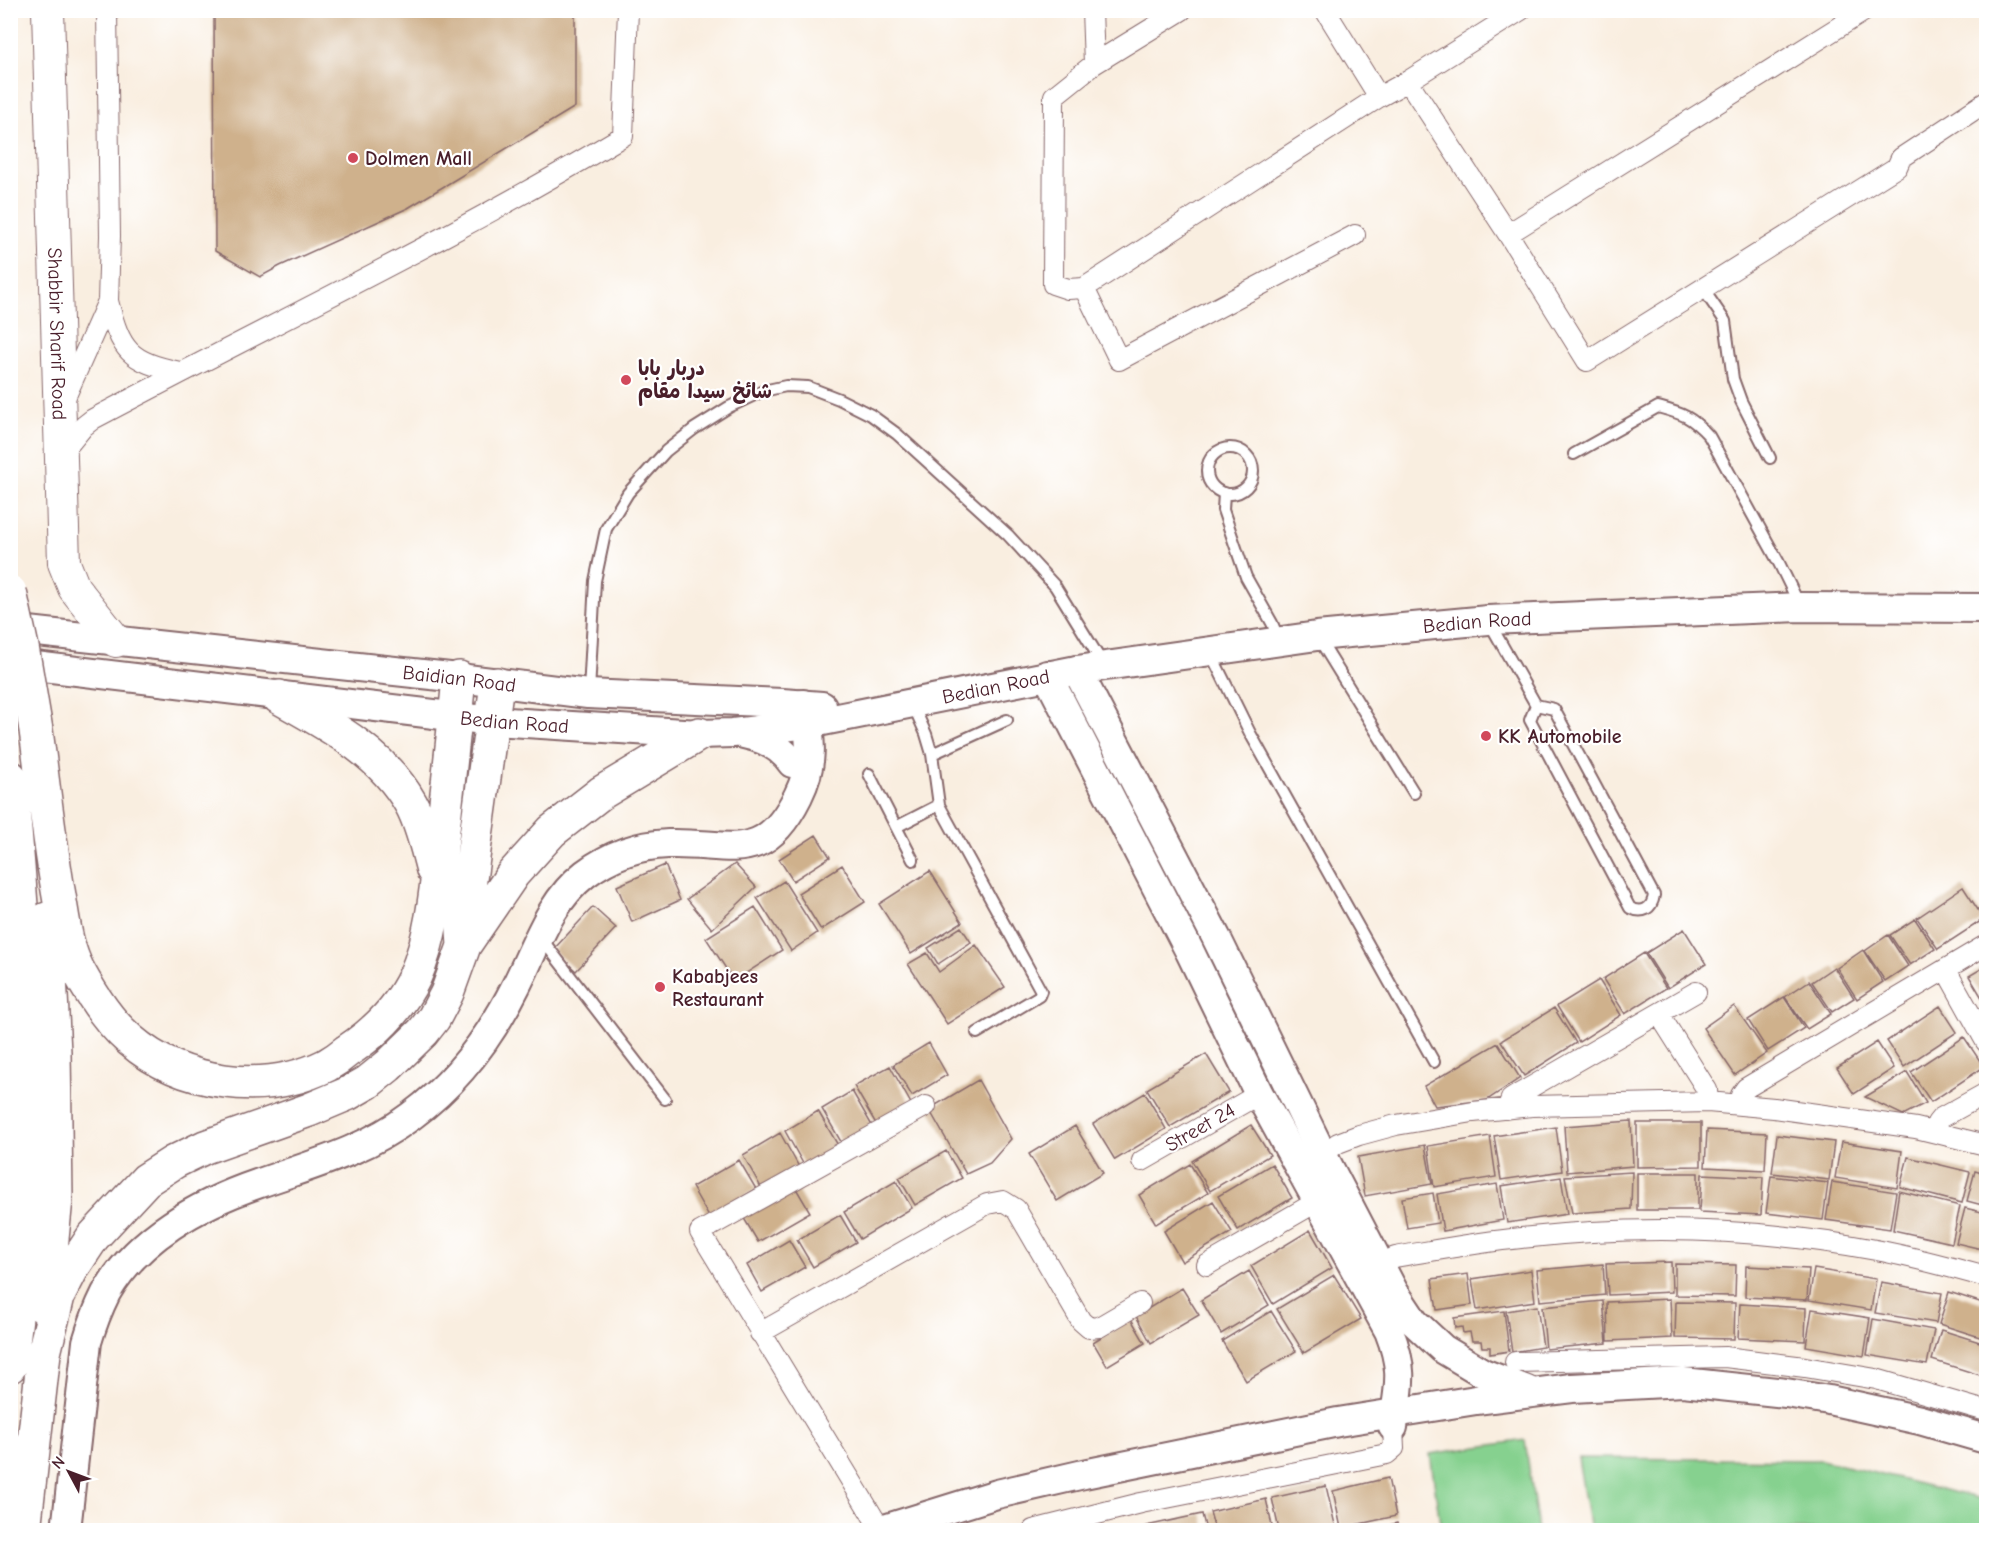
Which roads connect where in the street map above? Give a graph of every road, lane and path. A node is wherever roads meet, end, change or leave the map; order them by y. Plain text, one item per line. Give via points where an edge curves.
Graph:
1 (48, 10) edge
2 (107, 10) edge
3 (628, 10) edge
4 (1092, 10) edge
5 (1182, 10) edge
6 (1325, 10) edge
7 (1521, 10) edge
8 (1866, 10) edge
9 (1094, 64) junction
10 (1408, 81) junction
11 (1379, 96) junction
12 (1986, 102) edge
13 (1508, 234) junction
14 (1355, 236) dead end
15 (1084, 288) junction
16 (1703, 289) junction
17 (108, 301) junction
18 (180, 372) junction
19 (60, 409) junction
20 (61, 454) junction
21 (1574, 454) dead end
22 (1770, 459) dead end
23 (1224, 494) junction
24 (10, 592) edge
25 (1800, 607) junction
26 (1986, 608) edge
27 (1488, 620) junction
28 (10, 629) edge
29 (1317, 636) junction
30 (116, 640) junction
31 (1279, 640) junction
32 (1210, 652) junction
33 (10, 663) edge
34 (1105, 667) junction
35 (1077, 670) junction
36 (1047, 675) junction
37 (459, 678) junction
38 (497, 684) junction
39 (588, 694) junction
40 (279, 697) junction
41 (913, 705) junction
42 (1536, 705) junction
43 (795, 715) junction
44 (455, 716) junction
45 (1007, 720) dead end
46 (492, 721) junction
47 (733, 733) junction
48 (699, 734) junction
49 (932, 754) junction
50 (792, 764) junction
51 (869, 774) dead end
52 (10, 777) edge
53 (1414, 793) dead end
54 (797, 798) junction
55 (939, 805) junction
56 (896, 827) junction
57 (49, 836) junction
58 (913, 860) dead end
59 (437, 883) junction
60 (538, 935) junction
61 (1216, 937) junction
62 (1986, 945) edge
63 (464, 946) junction
64 (1190, 952) junction
65 (1946, 970) junction
66 (1696, 992) dead end
67 (1659, 1014) junction
68 (977, 1032) dead end
69 (1986, 1042) edge
70 (1277, 1061) junction
71 (1434, 1062) dead end
72 (1254, 1084) junction
73 (1986, 1093) edge
74 (665, 1099) dead end
75 (1708, 1102) junction
76 (1740, 1104) junction
77 (926, 1106) dead end
78 (1507, 1109) junction
79 (1936, 1132) junction
80 (1986, 1145) edge
81 (1322, 1154) junction
82 (1142, 1161) dead end
83 (1318, 1201) junction
84 (1207, 1265) dead end
85 (1380, 1265) junction
86 (1986, 1277) edge
87 (1384, 1298) junction
88 (1140, 1302) dead end
89 (760, 1333) junction
90 (44, 1353) junction
91 (1515, 1362) dead end
92 (10, 1366) edge
93 (1475, 1396) junction
94 (1986, 1411) edge
95 (1394, 1420) junction
96 (1986, 1439) edge
97 (1986, 1454) edge
98 (24, 1530) edge
99 (66, 1530) edge
100 (881, 1530) edge
101 (925, 1530) edge
102 (1033, 1530) edge

1 - 19 main road, Shabbir Sharif Road
2 - 17 street
3 - 18 street via 623,136 544,183 274,327
4 - 9 street
5 - 9 street
6 - 11 street
7 - 10 street
8 - 13 street
9 - 15 street via 1054,96 1053,284 1068,289
10 - 11 street
10 - 13 street
11 - 15 street
12 - 16 street via 1901,158 1898,167
13 - 16 street via 1587,361
14 - 15 street via 1119,360
16 - 22 lane via 1725,321 1733,379
17 - 18 street via 119,340 128,350 148,364
17 - 19 street
18 - 20 street via 93,419
19 - 20 main road, Shabbir Sharif Road
20 - 30 main road, Shabbir Sharif Road via 64,563 74,588
21 - 25 lane via 1658,407 1695,420 1709,436
23 - 23 lane via 1208,479 1207,468 1211,457 1230,447 1241,450 1253,468 1245,488
23 - 31 lane via 1223,510 1246,577
24 - 57 highway, bridge via 36,730
25 - 26 street, Bedian Road
25 - 27 street, Bedian Road
27 - 29 street, Bedian Road
27 - 42 lane
28 - 30 street, Baidian Road
29 - 31 street, Bedian Road
29 - 53 lane
30 - 37 street, Baidian Road
31 - 32 street, Bedian Road
32 - 34 street, Bedian Road
32 - 71 lane via 1250,733
33 - 40 street, Bedian Road
34 - 35 street, Bedian Road
34 - 39 lane via 1055,586 1008,535 897,434 839,399 808,387 786,386 763,391 694,429 666,451 628,493 606,529 594,581
35 - 36 street, Bedian Road
35 - 61 street
36 - 41 street, Bedian Road
36 - 64 street
37 - 38 street, Baidian Road
37 - 44 highway
38 - 39 street, Baidian Road
38 - 46 highway
39 - 43 street, Baidian Road
40 - 44 street, Bedian Road
40 - 59 highway via 347,737 380,762 411,804
41 - 43 street, Bedian Road
41 - 49 lane
42 - 42 lane via 1530,720 1630,908 1646,909 1654,895 1554,709
43 - 47 street, Bedian Road
43 - 50 street
43 - 54 street via 811,741 806,781
44 - 46 street, Bedian Road
44 - 59 highway
45 - 49 lane
46 - 48 street, Bedian Road
46 - 63 highway
47 - 48 street, Bedian Road
47 - 50 street via 773,745 784,751
48 - 63 highway via 601,793 552,831 513,874
49 - 55 lane
50 - 54 street
51 - 56 lane
52 - 92 highway via 29,1071 24,1247
54 - 60 street via 781,825 752,844 735,848 667,844 624,852 602,862 570,889
55 - 56 lane
55 - 68 lane via 1041,991 1039,996
56 - 58 lane
57 - 59 highway via 67,941 94,997 129,1039 149,1054 203,1077 234,1082 263,1083 308,1073 328,1065 384,1022 415,975 425,948
57 - 90 highway via 47,920 56,1199 45,1296
60 - 74 lane
60 - 99 street via 516,986 489,1033 445,1089 412,1116 382,1137 192,1212 130,1260 107,1291 87,1342
61 - 64 street
61 - 70 street
62 - 65 street
63 - 90 highway via 434,1018 368,1082 309,1110 205,1147 146,1180 93,1237 73,1267 58,1296
64 - 72 street
65 - 69 street
65 - 76 street via 1746,1088
66 - 67 street
67 - 75 street via 1707,1090
67 - 78 street via 1511,1099
70 - 72 street
70 - 81 street
72 - 82 street, Street 24
72 - 83 street
73 - 79 street via 1941,1118
75 - 76 street
75 - 78 street
76 - 79 street
77 - 89 street via 700,1232
78 - 81 street via 1387,1128 1338,1143
79 - 80 street
81 - 85 street
83 - 84 street
83 - 87 street
85 - 86 street via 1395,1257 1522,1238 1630,1231 1746,1233 1875,1250
85 - 87 street
87 - 93 street via 1456,1358
87 - 95 street via 1399,1363 1400,1389
88 - 89 street via 1089,1328 1081,1321 1016,1209 1003,1201 987,1204
89 - 100 street
90 - 98 highway
91 - 94 street via 1725,1357 1876,1379
93 - 95 street
93 - 96 street via 1683,1382 1829,1400
93 - 97 street via 1681,1399 1829,1415 1920,1434
95 - 100 street via 1338,1422 1084,1474 997,1494
95 - 101 street via 1086,1488
95 - 102 street via 1394,1448 1387,1455 1141,1503

